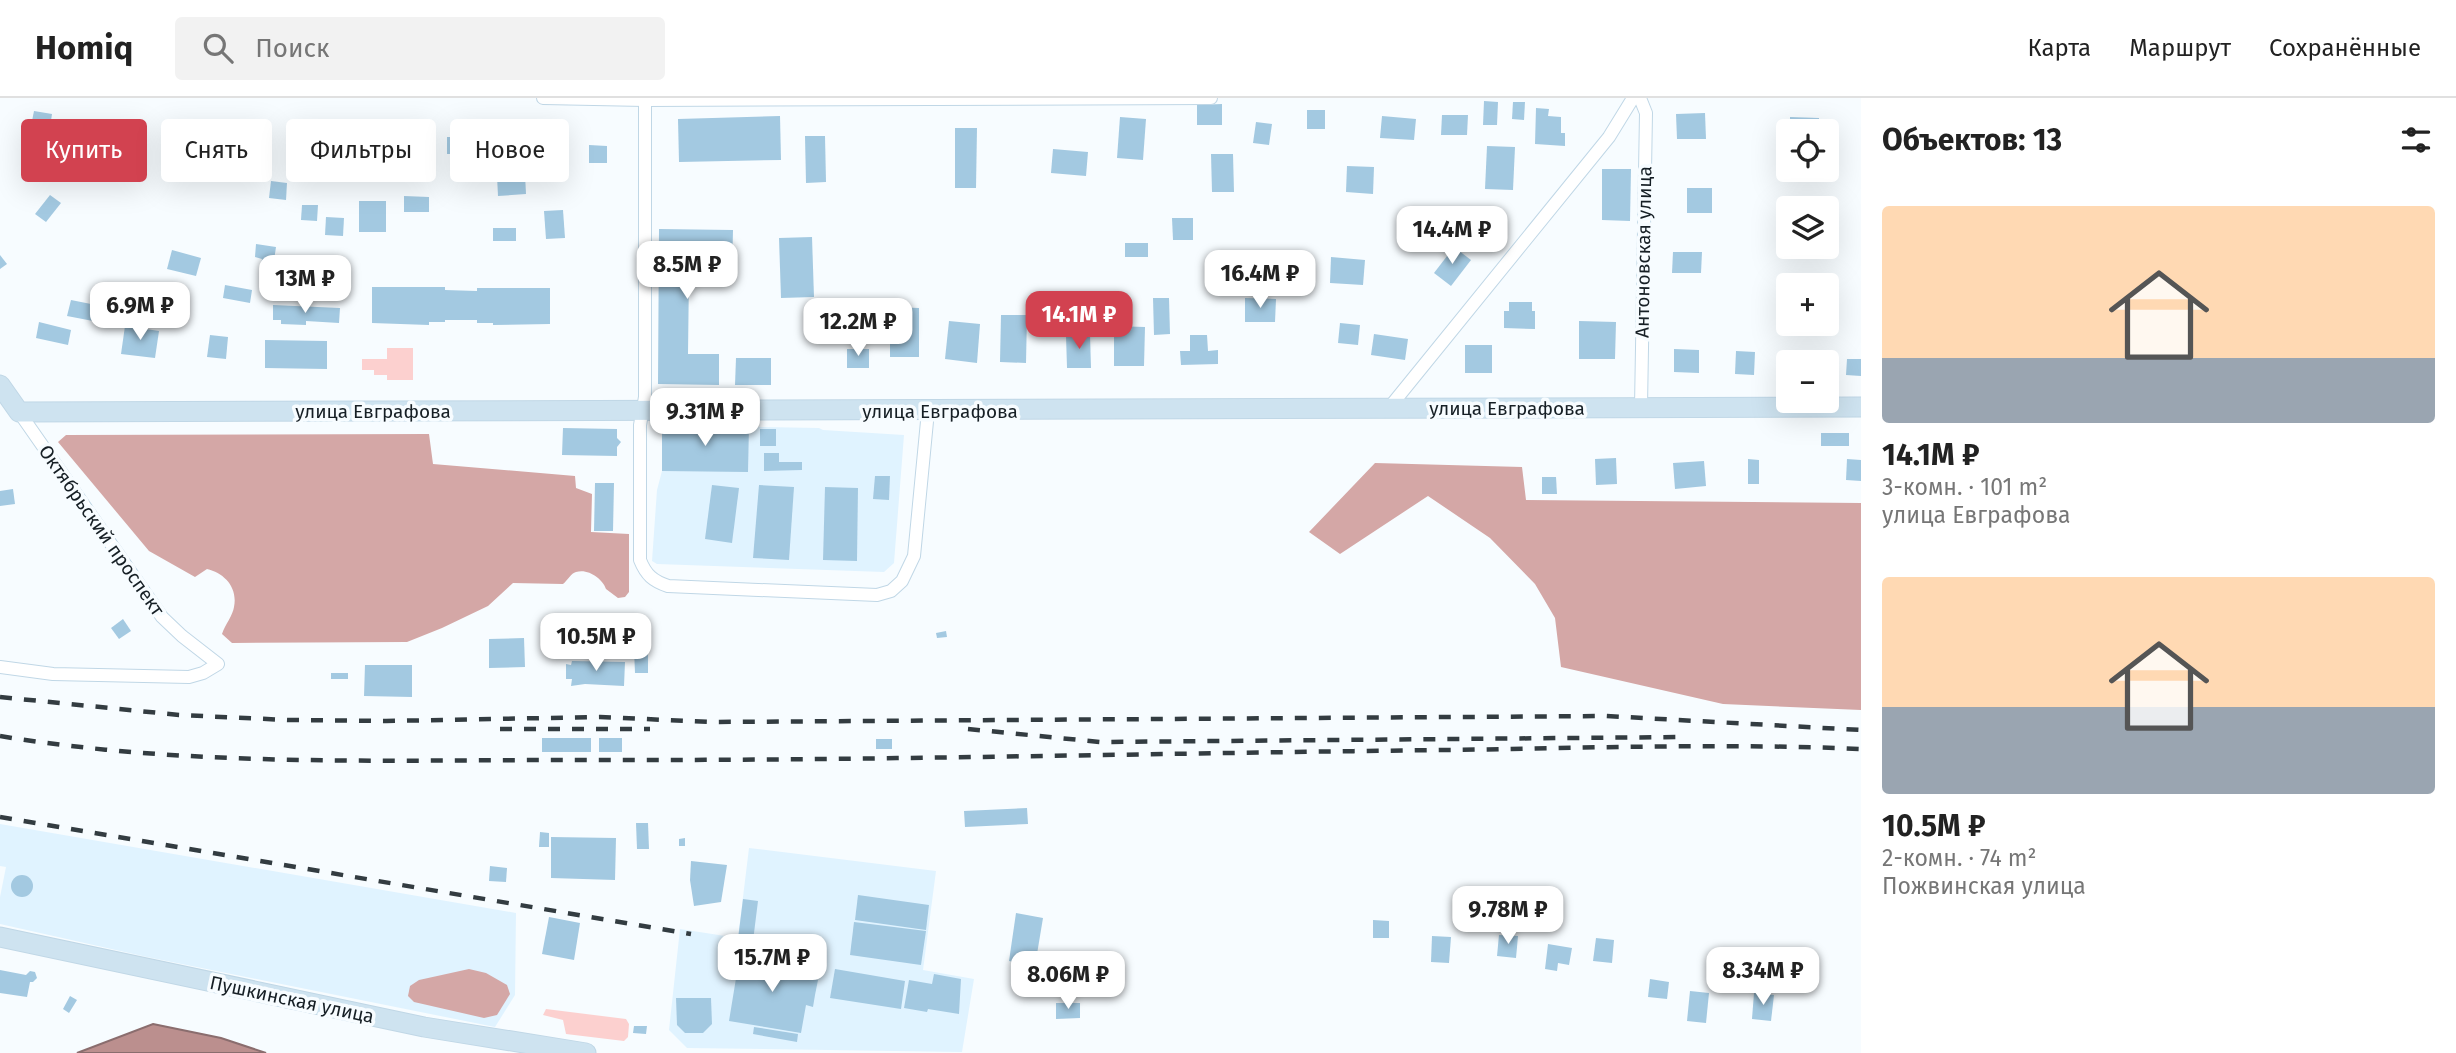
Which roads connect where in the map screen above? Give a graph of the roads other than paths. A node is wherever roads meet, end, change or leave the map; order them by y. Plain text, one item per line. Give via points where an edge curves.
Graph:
1 (543, 98) edge
2 (1211, 98) edge
3 (1633, 98) edge
4 (1640, 98) edge
5 (645, 99) edge
6 (0, 385) edge
7 (1641, 407) junction
8 (1861, 407) edge
9 (1389, 408) junction
10 (642, 411) junction
11 (928, 411) junction
12 (19, 412) junction
13 (0, 667) edge
14 (0, 937) edge
15 (586, 1053) edge

1 - 5 street
2 - 5 street
3 - 9 street via 1609,137
4 - 7 street, Антоновская улица via 1646,113
5 - 10 street
6 - 12 street, Октябрьский проспект
7 - 8 street, улица Евграфова
7 - 9 street, улица Евграфова
9 - 11 street, улица Евграфова
10 - 11 street, улица Евграфова
10 - 11 street via 640,560 655,582 877,595 902,581 914,556
10 - 12 street, улица Евграфова
12 - 13 street, Октябрьский проспект via 162,617 218,664 189,677 53,674
14 - 15 street, Пушкинская улица via 424,1027

